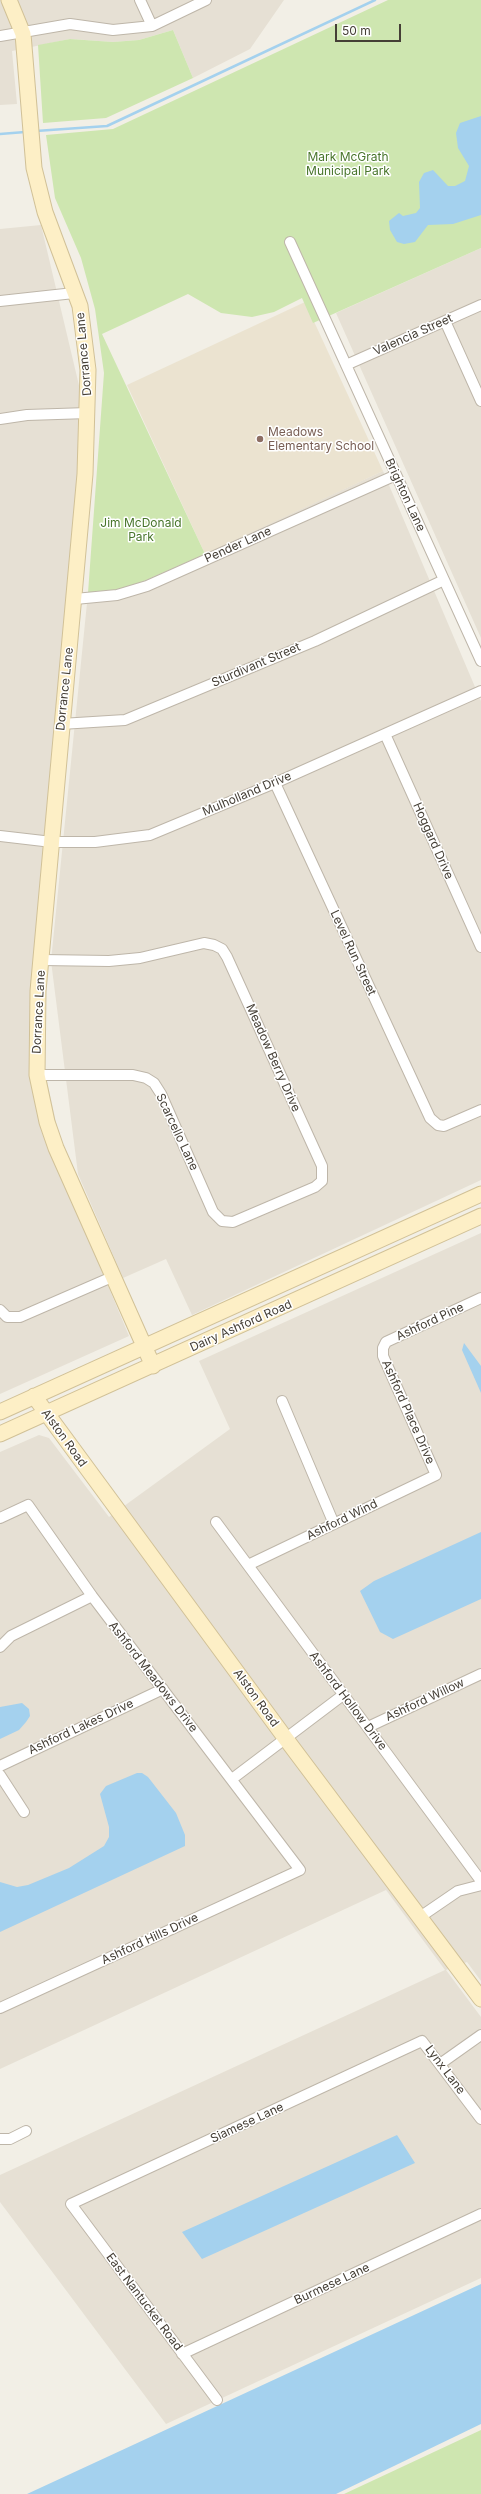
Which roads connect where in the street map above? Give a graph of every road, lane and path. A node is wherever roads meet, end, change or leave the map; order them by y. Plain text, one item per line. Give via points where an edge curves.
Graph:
1 (9, 0) edge
2 (140, 0) edge
3 (206, 0) edge
4 (152, 26) junction
5 (23, 34) junction
6 (0, 36) edge
7 (290, 242) dead end
8 (74, 293) junction
9 (0, 300) edge
10 (481, 305) edge
11 (445, 321) junction
12 (346, 365) junction
13 (481, 401) edge
14 (88, 413) junction
15 (0, 419) edge
16 (396, 475) junction
17 (444, 580) junction
18 (75, 599) junction
19 (481, 660) edge
20 (481, 691) edge
21 (61, 724) junction
22 (385, 734) junction
23 (275, 783) junction
24 (0, 836) edge
25 (52, 842) junction
26 (481, 947) edge
27 (42, 960) junction
28 (37, 1075) junction
29 (481, 1110) edge
30 (481, 1194) edge
31 (481, 1216) edge
32 (222, 1221) joint
33 (398, 1233) junction
34 (406, 1251) junction
35 (112, 1277) junction
36 (481, 1298) edge
37 (0, 1310) edge
38 (144, 1347) junction
39 (383, 1348) joint
40 (153, 1366) junction
41 (34, 1396) junction
42 (282, 1401) dead end
43 (0, 1412) edge
44 (46, 1414) junction
45 (0, 1434) edge
46 (436, 1475) joint
47 (0, 1518) edge
48 (216, 1522) dead end
49 (334, 1524) junction
50 (248, 1565) junction
51 (92, 1596) junction
52 (0, 1647) edge
53 (481, 1674) edge
54 (163, 1689) junction
55 (343, 1695) junction
56 (368, 1727) junction
57 (286, 1738) junction
58 (0, 1766) edge
59 (0, 1775) edge
60 (232, 1779) junction
61 (24, 1812) dead end
62 (300, 1870) joint
63 (481, 1881) edge
64 (481, 1885) edge
65 (420, 1917) junction
66 (481, 1999) edge
67 (0, 2008) edge
68 (481, 2035) edge
69 (422, 2041) joint
70 (440, 2064) junction
71 (481, 2119) edge
72 (26, 2131) dead end
73 (0, 2139) edge
74 (71, 2204) joint
75 (481, 2214) edge
76 (182, 2354) junction
77 (217, 2400) dead end

1 - 5 street, Dorrance Lane
2 - 4 street
3 - 4 street
4 - 5 street via 112,30 70,24
5 - 6 street
5 - 8 street, Dorrance Lane via 34,168 45,212
7 - 12 street, Brighton Lane
8 - 9 street
8 - 14 street, Dorrance Lane via 80,306 88,370
10 - 11 street, Valencia Street
11 - 12 street, Valencia Street
11 - 13 street
12 - 16 street, Brighton Lane
14 - 15 street
14 - 18 street, Dorrance Lane
16 - 17 street, Brighton Lane
16 - 18 street, Pender Lane via 147,586 117,596
17 - 19 street, Brighton Lane
17 - 21 street, Sturdivant Street via 315,641 125,720
18 - 21 street, Dorrance Lane
20 - 22 street, Mulholland Drive
21 - 25 street, Dorrance Lane
22 - 23 street, Mulholland Drive
22 - 26 street, Hoggard Drive
23 - 25 street, Mulholland Drive via 150,835 95,842
23 - 29 street, Level Run Street via 430,1118 444,1126
24 - 25 street, Mulholland Drive
25 - 27 street, Dorrance Lane
27 - 28 street, Dorrance Lane via 35,1043
27 - 32 street, Meadow Berry Drive via 109,962 204,944 214,944 227,957 322,1166 323,1176 315,1187 233,1222
28 - 32 street, Scarcello Lane via 133,1075 154,1083 213,1212
28 - 35 street, Dorrance Lane via 47,1122 56,1148
30 - 33 street, Dairy Ashford Road
31 - 34 street, Dairy Ashford Road
33 - 34 street
33 - 38 street, Dairy Ashford Road
34 - 40 street, Dairy Ashford Road
35 - 37 street via 20,1317 7,1317
35 - 38 street, Dorrance Lane
36 - 39 street, Ashford Pine via 386,1342
38 - 40 street, Dorrance Lane
38 - 41 street, Dairy Ashford Road
39 - 46 street, Ashford Place Drive via 383,1356
40 - 44 street, Dairy Ashford Road
41 - 43 street, Dairy Ashford Road
41 - 44 street, Alston Road
42 - 49 street
44 - 45 street, Dairy Ashford Road
44 - 57 street, Alston Road
46 - 49 street, Ashford Wind
47 - 51 street, Ashford Meadows Drive via 28,1505
48 - 50 street, Ashford Hollow Drive
49 - 50 street, Ashford Wind
50 - 55 street, Ashford Hollow Drive
51 - 52 street via 11,1636
51 - 54 street, Ashford Meadows Drive
53 - 56 street, Ashford Willow
54 - 58 street, Ashford Lakes Drive
54 - 60 street, Ashford Meadows Drive
55 - 56 street, Ashford Hollow Drive
55 - 57 street
56 - 63 street, Ashford Hollow Drive
57 - 60 street
57 - 65 street, Alston Road
59 - 61 street
60 - 62 street, Ashford Meadows Drive
62 - 67 street, Ashford Hills Drive
64 - 65 street via 458,1891
65 - 66 street, Alston Road
68 - 70 street
69 - 70 street, Lynx Lane
69 - 74 street, Siamese Lane
70 - 71 street, Lynx Lane
72 - 73 street via 10,2139
74 - 76 street, East Nantucket Road
75 - 76 street, Burmese Lane
76 - 77 street, East Nantucket Road

